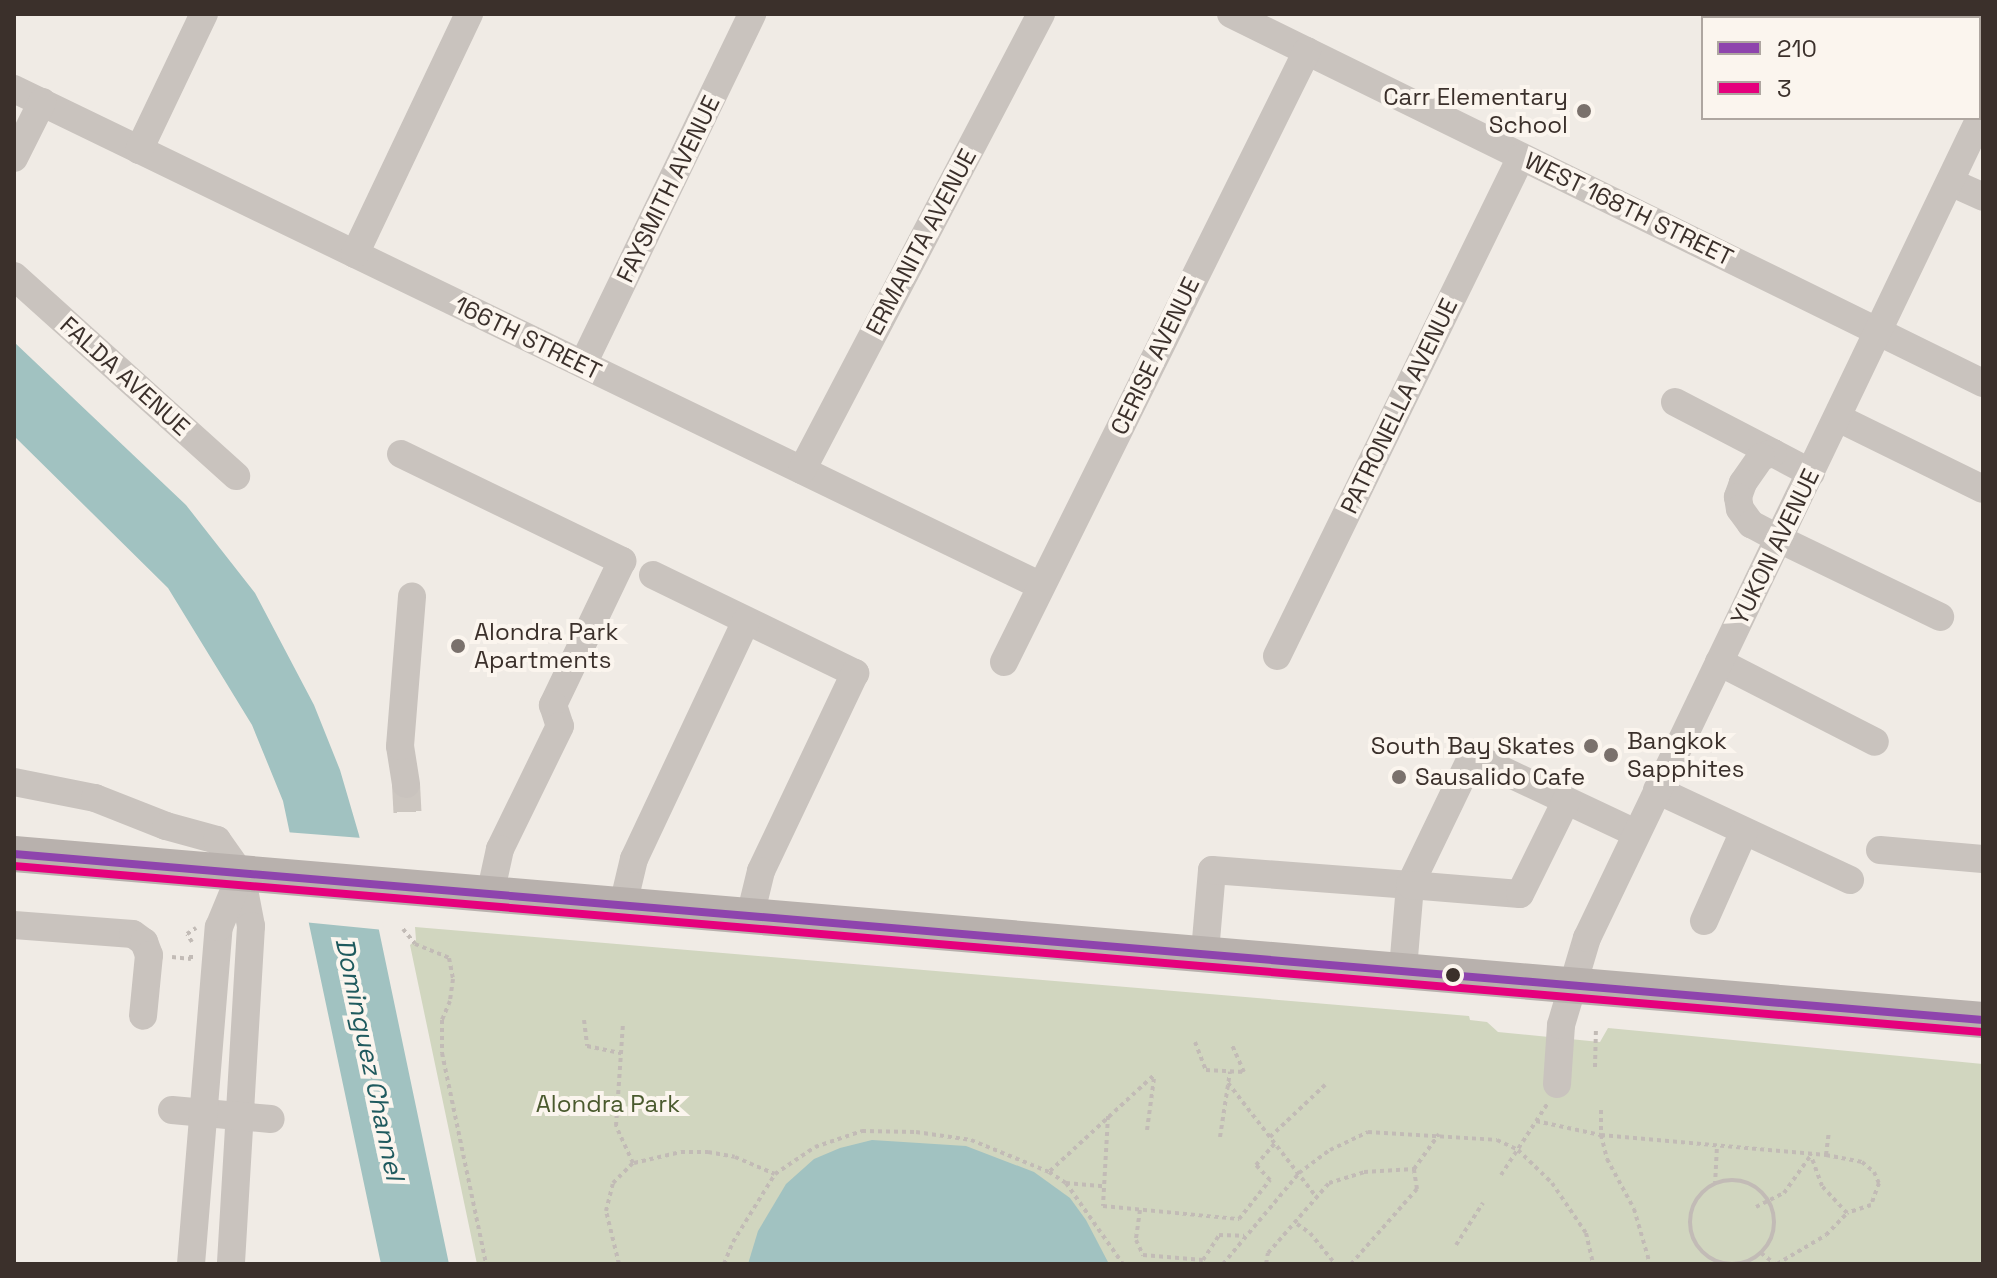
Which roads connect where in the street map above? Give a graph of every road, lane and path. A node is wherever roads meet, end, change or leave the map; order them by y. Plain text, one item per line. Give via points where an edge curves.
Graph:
1 (204, 14) edge
2 (469, 14) edge
3 (752, 14) edge
4 (1041, 14) edge
5 (1231, 14) edge
6 (1307, 51) junction
7 (14, 89) edge
8 (42, 102) junction
9 (1977, 120) edge
10 (139, 150) junction
11 (1521, 157) junction
12 (14, 158) edge
13 (1950, 182) junction
14 (1983, 197) edge
15 (355, 254) junction
16 (14, 276) edge
17 (1880, 332) junction
18 (583, 364) junction
19 (1983, 383) edge
20 (1675, 402) dead end
21 (1838, 418) junction
22 (1773, 453) junction
23 (401, 454) dead end
24 (802, 470) junction
25 (1811, 473) junction
26 (236, 476) dead end
27 (1983, 489) edge
28 (1779, 539) junction
29 (653, 575) dead end
30 (1041, 586) junction
31 (412, 596) dead end
32 (1940, 617) dead end
33 (746, 621) junction
34 (1277, 656) dead end
35 (1004, 662) dead end
36 (1719, 662) junction
37 (1875, 742) dead end
38 (14, 782) edge
39 (406, 784) tunnel mouth
40 (1657, 790) junction
41 (1566, 801) junction
42 (1744, 831) junction
43 (1636, 833) junction
44 (1880, 850) dead end
45 (14, 854) edge
46 (1983, 859) edge
47 (241, 874) junction
48 (1850, 880) dead end
49 (1410, 885) junction
50 (490, 895) junction
51 (623, 905) junction
52 (750, 916) junction
53 (1704, 921) dead end
54 (14, 925) edge
55 (403, 929) dead end
56 (1205, 952) junction
57 (1403, 969) junction
58 (1572, 984) junction
59 (143, 1016) dead end
60 (584, 1020) dead end
61 (1983, 1020) edge
62 (623, 1023) dead end
63 (1596, 1027) dead end
64 (1195, 1042) dead end
65 (1232, 1045) dead end
66 (621, 1053) junction
67 (1595, 1067) dead end
68 (1230, 1071) junction
69 (1228, 1083) junction
70 (1325, 1085) dead end
71 (1552, 1094) joint
72 (172, 1110) dead end
73 (1601, 1110) dead end
74 (204, 1113) junction
75 (1108, 1116) junction
76 (239, 1117) junction
77 (271, 1119) dead end
78 (1536, 1121) junction
79 (1147, 1130) dead end
80 (1829, 1132) dead end
81 (1439, 1134) junction
82 (1601, 1135) junction
83 (1220, 1137) dead end
84 (1270, 1137) junction
85 (1275, 1143) junction
86 (1717, 1145) junction
87 (1518, 1150) junction
88 (1811, 1155) junction
89 (1826, 1155) junction
90 (633, 1163) junction
91 (1414, 1169) junction
92 (1049, 1172) junction
93 (1299, 1173) junction
94 (775, 1174) junction
95 (1501, 1175) dead end
96 (1066, 1183) junction
97 (1715, 1185) junction
98 (1103, 1186) junction
99 (1315, 1195) junction
100 (1769, 1202) junction
101 (1483, 1203) dead end
102 (1756, 1207) dead end
103 (1140, 1210) junction
104 (1847, 1213) junction
105 (1297, 1224) junction
106 (1245, 1236) junction
107 (1456, 1245) dead end
108 (1761, 1253) junction
109 (191, 1264) edge
110 (231, 1264) edge
111 (486, 1264) edge
112 (619, 1264) edge
113 (724, 1264) edge
114 (1123, 1264) edge
115 (1223, 1264) edge
116 (1266, 1264) edge
117 (1335, 1264) edge
118 (1351, 1264) edge
119 (1593, 1264) edge
120 (1650, 1264) edge
121 (1776, 1264) edge

1 - 10 street
2 - 15 street
3 - 18 street, FAYSMITH AVENUE
4 - 24 street, ERMANITA AVENUE
5 - 6 street, WEST 168TH STREET
6 - 11 street, WEST 168TH STREET
6 - 30 street, CERISE AVENUE
7 - 8 street, 166TH STREET
8 - 10 street, 166TH STREET
8 - 12 street
9 - 13 street, YUKON AVENUE
10 - 15 street, 166TH STREET
11 - 17 street, WEST 168TH STREET
11 - 34 street, PATRONELLA AVENUE
13 - 14 street
13 - 17 street, YUKON AVENUE
15 - 18 street, 166TH STREET
16 - 26 street, FALDA AVENUE
17 - 19 street, WEST 168TH STREET
17 - 21 street, YUKON AVENUE
18 - 24 street, 166TH STREET
20 - 22 street
21 - 25 street, YUKON AVENUE
21 - 27 street
22 - 25 street
22 - 28 street via 1751,466 1738,497 1751,524
23 - 50 street via 622,561 553,705 560,726 500,849
24 - 30 street, 166TH STREET
25 - 28 street, YUKON AVENUE
28 - 32 street
28 - 36 street, YUKON AVENUE
29 - 33 street
30 - 35 street, CERISE AVENUE
31 - 39 street via 400,746
33 - 51 street via 634,859
33 - 52 street via 855,673 761,871
36 - 37 street
36 - 40 street, YUKON AVENUE
38 - 47 street via 95,798 217,840
40 - 42 street
40 - 43 street, YUKON AVENUE
41 - 43 street
41 - 49 street via 1520,894
41 - 49 street via 1472,756
42 - 48 street
42 - 53 street
43 - 58 street, YUKON AVENUE via 1587,938
44 - 46 street
45 - 47 main road
47 - 50 main road
47 - 74 street via 219,927
47 - 76 street via 251,926
49 - 56 street via 1212,870
49 - 57 street
50 - 51 main road
51 - 52 main road
52 - 56 main road
54 - 59 street via 133,934 149,955
55 - 111 path via 415,944 449,958 453,979 442,1020 442,1053
56 - 57 main road
57 - 58 main road
58 - 61 main road
58 - 71 street, YUKON AVENUE
60 - 66 path via 587,1046
62 - 66 path
63 - 67 path
64 - 68 path via 1206,1070
65 - 68 path via 1244,1072
66 - 90 path via 616,1126
68 - 69 path
69 - 83 path
69 - 84 path
70 - 84 path
71 - 78 path
72 - 74 street
73 - 82 path
74 - 76 street
74 - 109 street
75 - 79 path via 1154,1075
75 - 92 path
75 - 98 path
76 - 77 street
76 - 110 street
78 - 82 path
78 - 87 path
80 - 89 path
81 - 87 path via 1497,1140
81 - 91 path
81 - 93 path via 1368,1132
82 - 86 path
82 - 120 path via 1607,1159 1634,1209
84 - 85 path
85 - 93 path
85 - 103 path via 1256,1165 1270,1180 1239,1219
86 - 88 path
86 - 97 path
87 - 95 path
87 - 119 path via 1552,1183 1586,1233
88 - 89 path
88 - 100 path via 1784,1193
88 - 104 path via 1822,1186
89 - 104 path via 1862,1162 1879,1183 1871,1205
90 - 94 path via 708,1152
90 - 112 path via 613,1183 606,1211
91 - 99 path via 1346,1175
91 - 118 path via 1417,1189
92 - 94 path via 971,1140 862,1131 815,1147
92 - 96 path
93 - 99 path
93 - 106 path
94 - 113 path
96 - 98 path
96 - 114 path
97 - 100 path via 1738,1181
97 - 108 path via 1704,1191 1691,1212 1698,1246 1728,1264
98 - 103 path via 1103,1206
99 - 105 path
100 - 102 path
100 - 108 path via 1774,1223
101 - 107 path
103 - 106 path via 1136,1240 1143,1255 1203,1260 1219,1235
104 - 121 path via 1826,1235
105 - 116 path via 1268,1253
105 - 117 path
106 - 115 path
108 - 121 path

